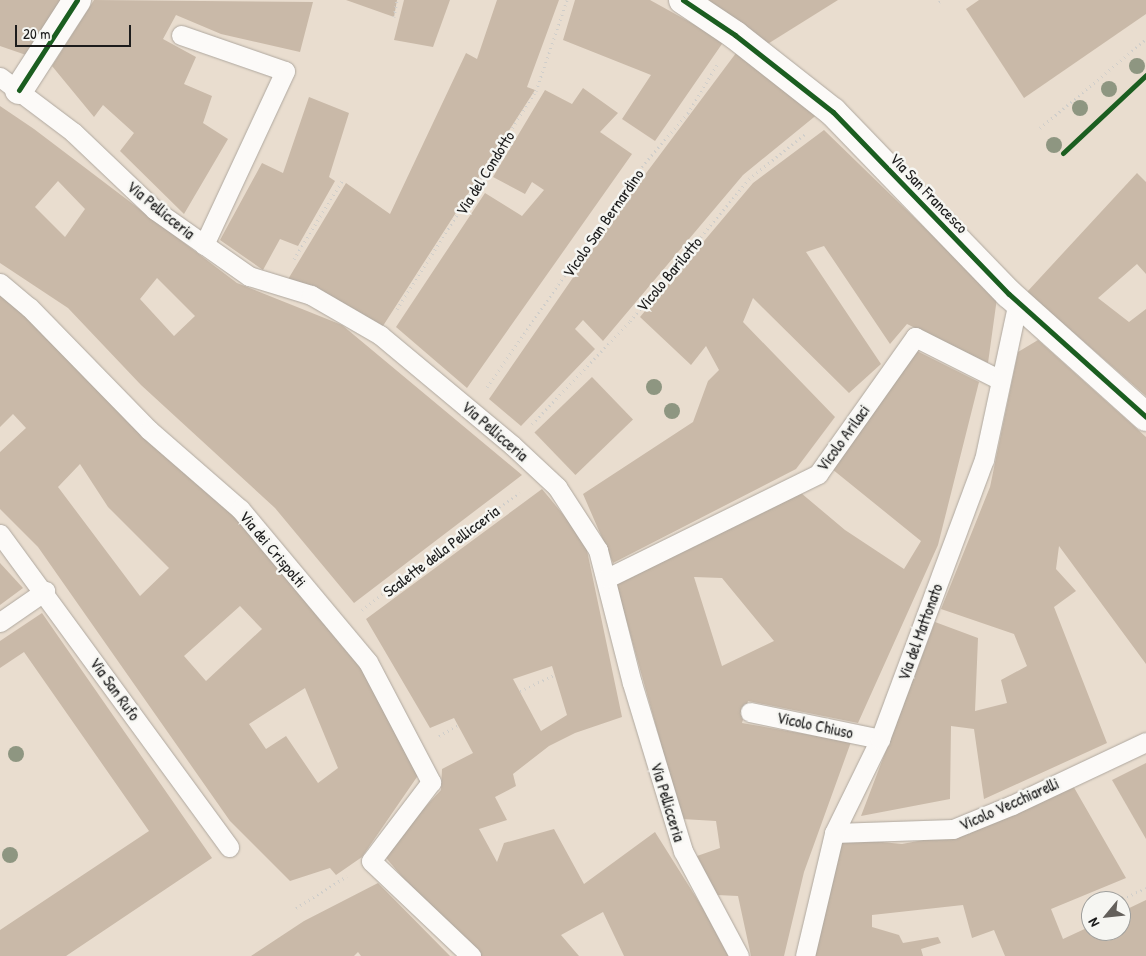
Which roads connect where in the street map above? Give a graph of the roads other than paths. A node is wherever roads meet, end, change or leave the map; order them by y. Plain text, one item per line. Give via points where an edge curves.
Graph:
1 (77, 0) edge
2 (683, 0) edge
3 (180, 35) dead end
4 (9, 84) edge
5 (204, 245) junction
6 (0, 283) edge
7 (1018, 302) junction
8 (1000, 380) junction
9 (1146, 417) edge
10 (0, 534) edge
11 (607, 578) junction
12 (45, 592) junction
13 (0, 622) edge
14 (750, 712) dead end
15 (880, 739) junction
16 (1146, 742) edge
17 (834, 833) junction
18 (229, 847) dead end
19 (471, 956) edge
20 (740, 956) edge
21 (805, 956) edge

1 - 4 street
2 - 7 street, Via San Francesco via 735,35 833,112
3 - 5 lane via 285,71
4 - 5 lane, Via Pellicceria via 73,132 155,210
5 - 11 lane, Via Pellicceria via 249,276 312,295 380,335 512,445 557,487 598,550
6 - 19 lane, Via dei Crispolti via 29,307 149,430 240,509 368,662 431,782 371,861
7 - 8 lane, Via del Mattonato
7 - 9 street, Via San Francesco
8 - 11 lane, Vicolo Arilaci via 915,337 818,474
8 - 15 lane, Via del Mattonato via 984,460
10 - 12 lane, Via San Rufo
11 - 20 lane, Via Pellicceria via 632,683 683,851
12 - 13 lane
12 - 18 lane, Via San Rufo
14 - 15 lane, Vicolo Chiuso
15 - 17 lane, Via del Mattonato
16 - 17 lane, Vicolo Vecchiarelli via 953,829
17 - 21 lane, Via del Mattonato

